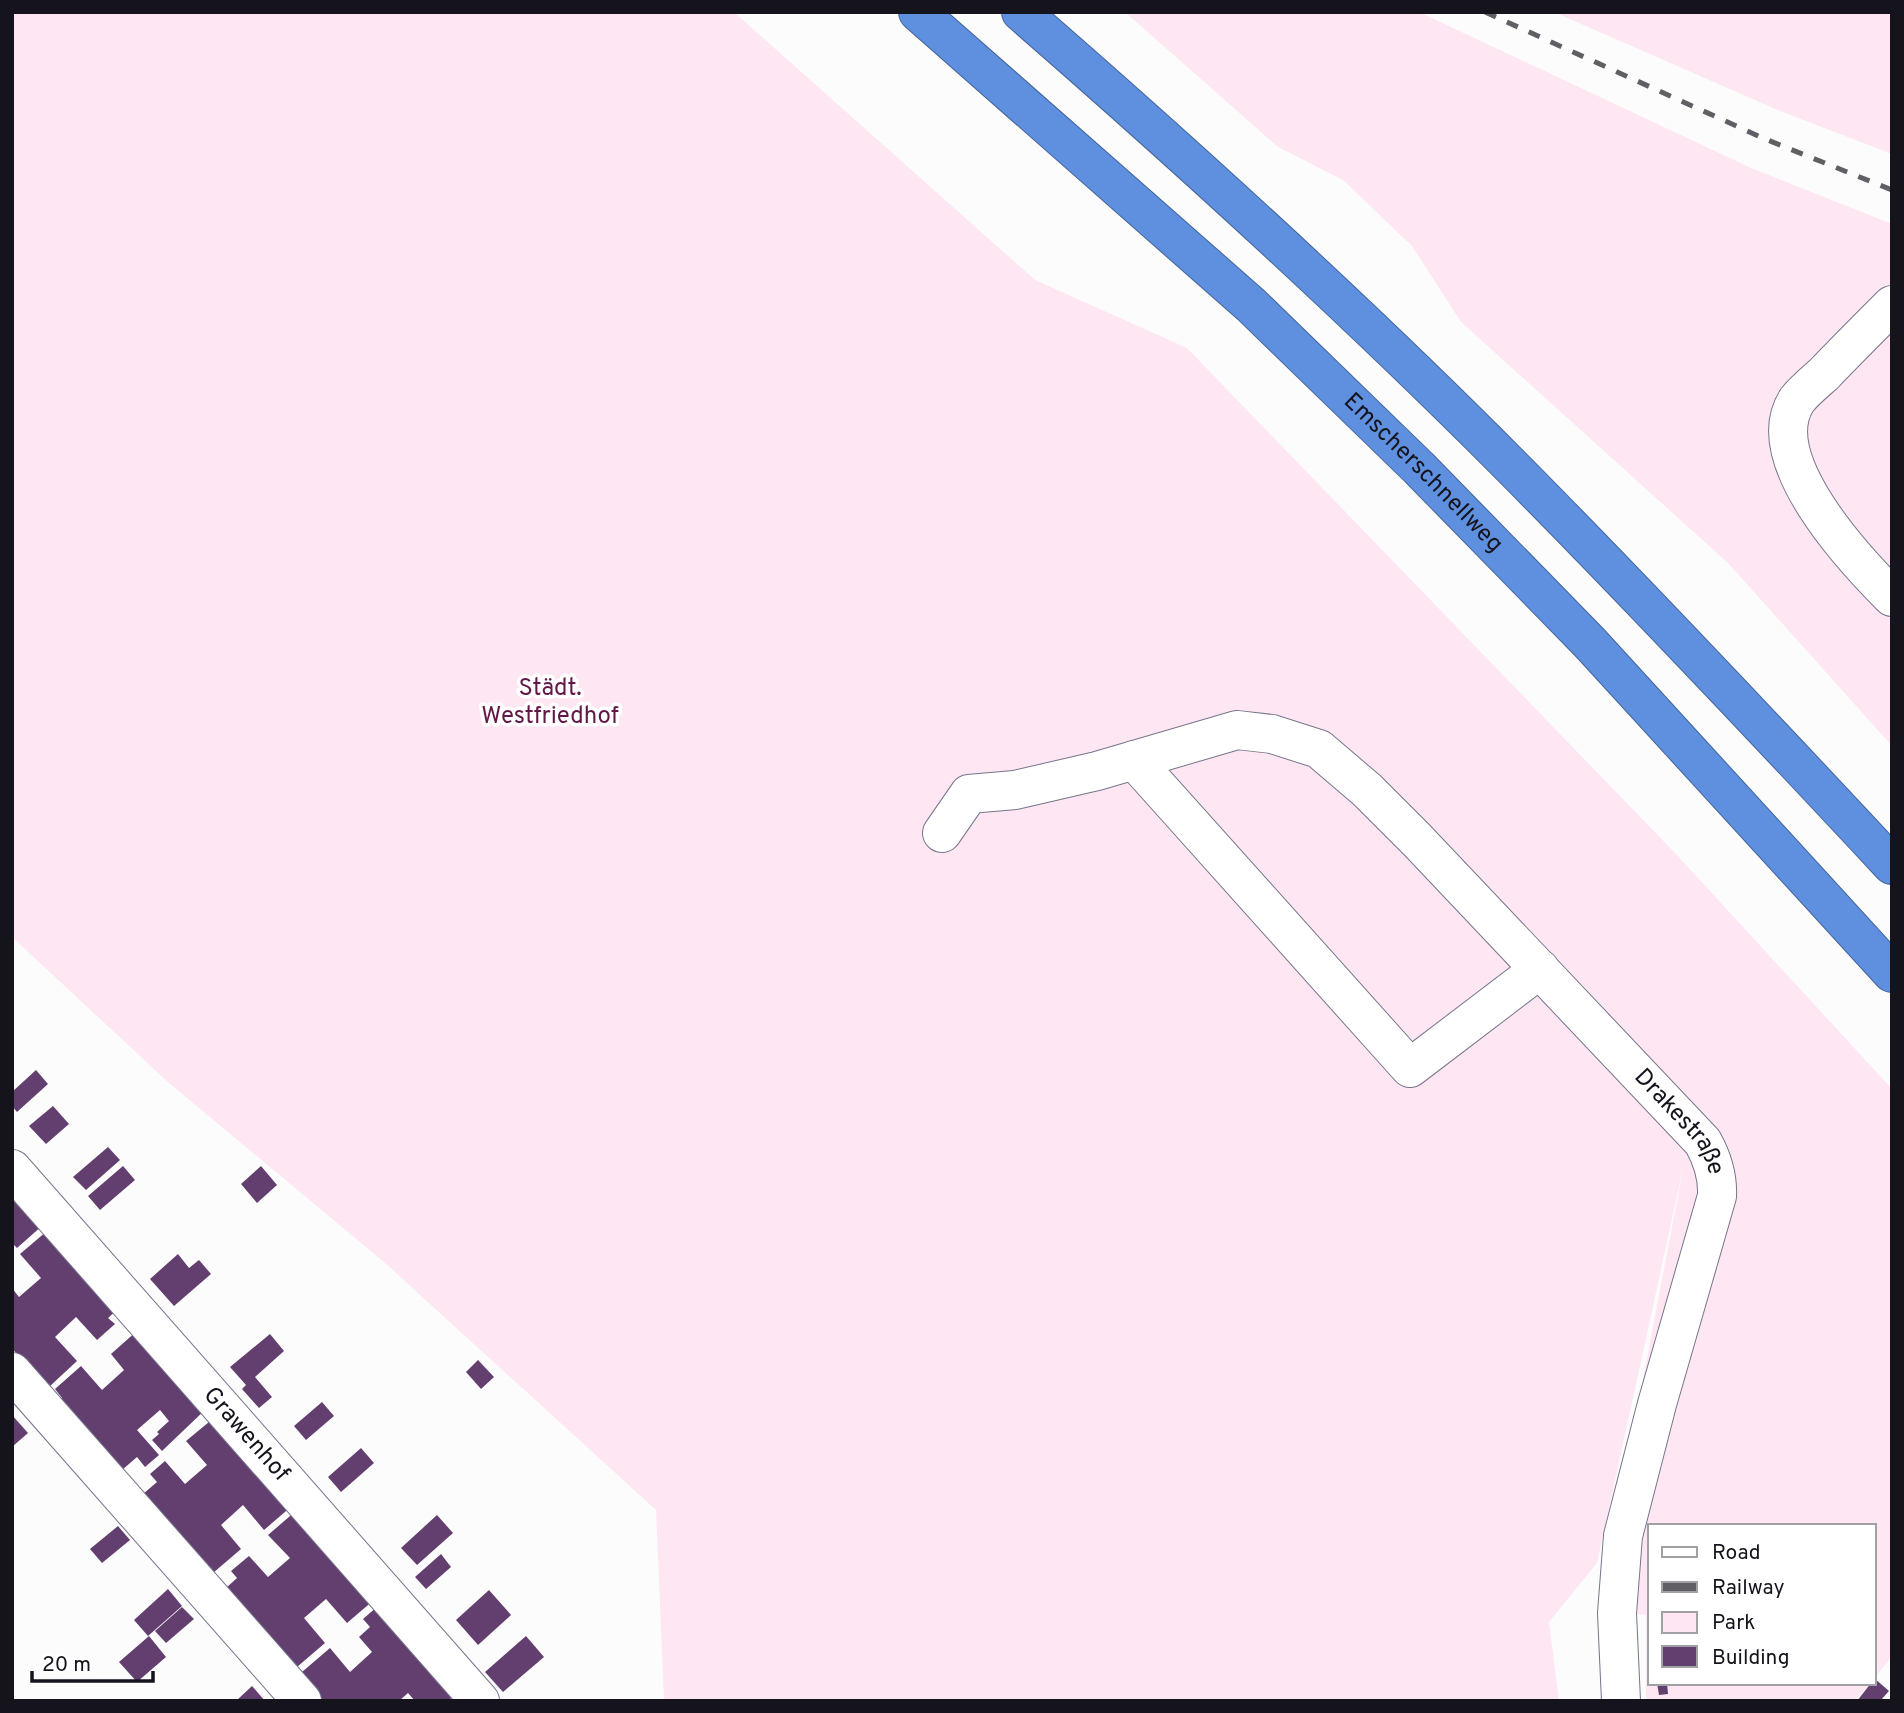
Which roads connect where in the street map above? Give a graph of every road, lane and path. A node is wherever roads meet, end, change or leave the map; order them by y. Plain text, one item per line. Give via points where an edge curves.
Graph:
1 (918, 12) edge
2 (1021, 12) edge
3 (1892, 305) edge
4 (1892, 597) edge
5 (1134, 760) junction
6 (942, 833) dead end
7 (1892, 864) edge
8 (1540, 969) junction
9 (1892, 973) edge
10 (12, 1169) edge
11 (12, 1372) edge
12 (302, 1701) edge
13 (480, 1701) edge
14 (1621, 1701) edge

1 - 9 highway, Emscherschnellweg via 1251,304 1419,468 1590,643
2 - 7 highway via 1292,254 1499,454
3 - 4 street via 1797,401 1789,423 1796,470 1809,496
5 - 6 street via 1014,790 969,794
5 - 8 street, Drakestraße via 1237,730 1272,734 1319,749 1375,798
5 - 8 street via 1410,1068
8 - 14 street, Drakestraße via 1703,1142 1718,1185 1623,1536 1617,1613
10 - 13 street, Grawenhof
11 - 12 street

